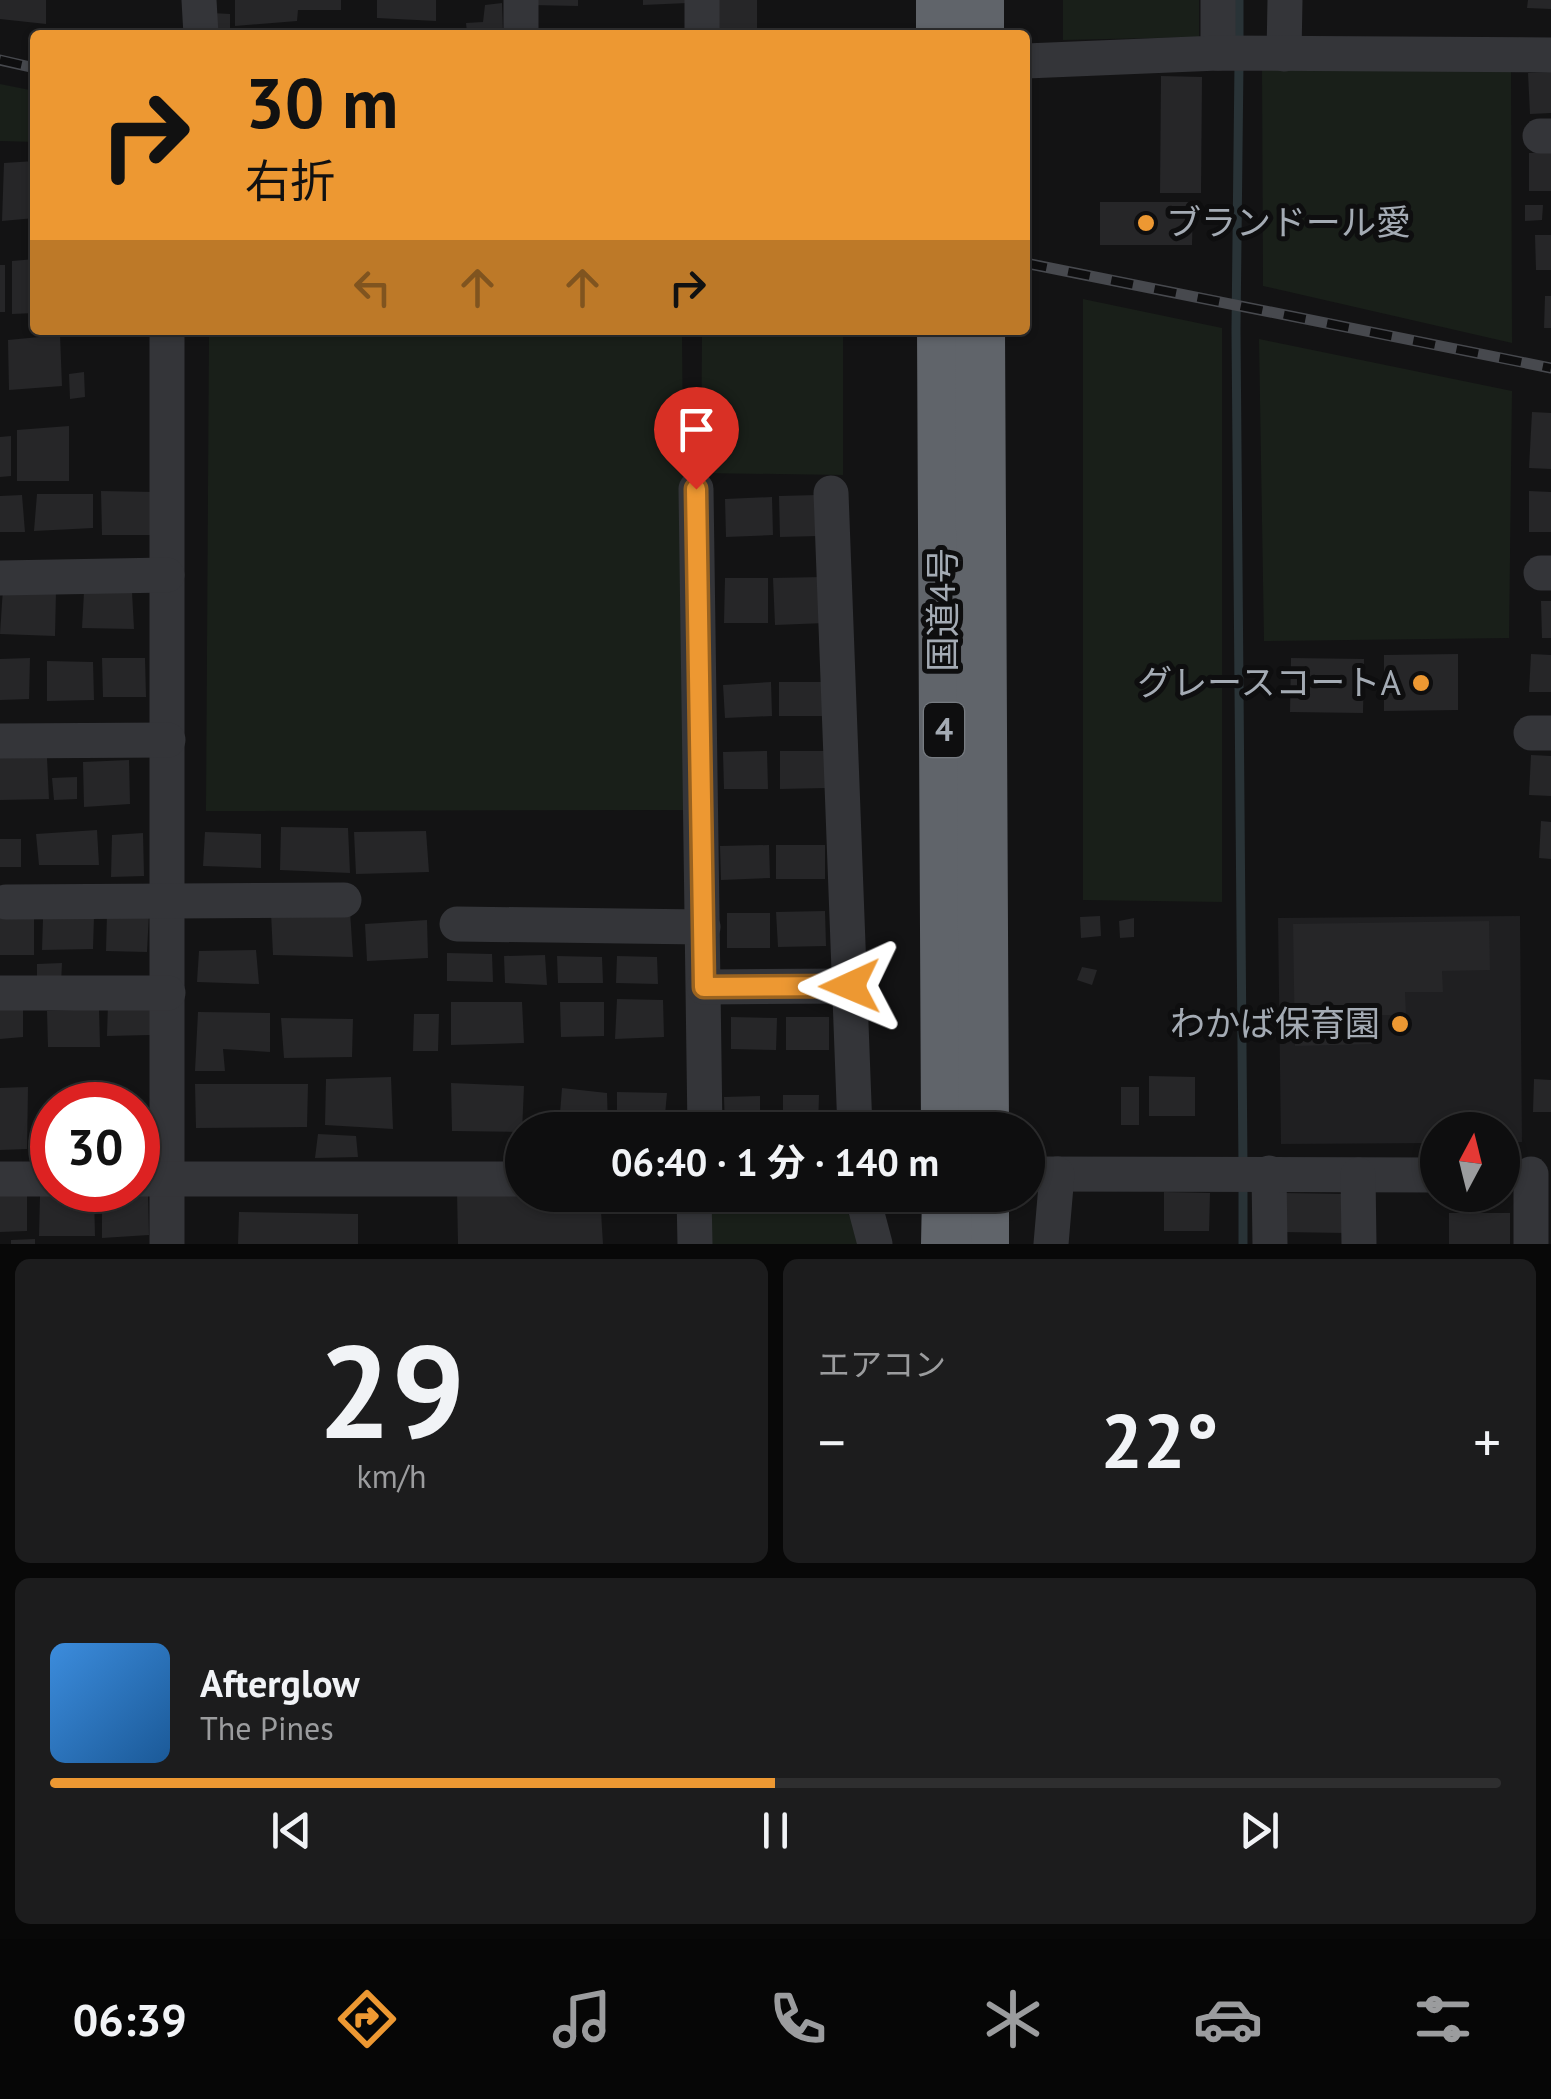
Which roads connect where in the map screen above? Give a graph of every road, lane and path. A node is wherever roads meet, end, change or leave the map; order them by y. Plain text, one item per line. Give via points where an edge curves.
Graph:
1 (199, 0) edge
2 (521, 0) edge
3 (702, 0) edge
4 (941, 0) edge
5 (980, 0) edge
6 (1218, 0) edge
7 (1285, 0) edge
8 (201, 30) edge
9 (521, 30) edge
10 (702, 30) edge
11 (941, 30) edge
12 (980, 30) edge
13 (1247, 54) junction
14 (1551, 55) edge
15 (1030, 61) edge
16 (167, 335) edge
17 (942, 335) edge
18 (980, 335) edge
19 (696, 489) dead end
20 (832, 493) dead end
21 (167, 575) junction
22 (0, 578) edge
23 (168, 740) junction
24 (0, 741) edge
25 (168, 900) junction
26 (344, 900) dead end
27 (6, 902) dead end
28 (458, 924) dead end
29 (704, 927) junction
30 (850, 986) junction
31 (704, 987) junction
32 (168, 993) junction
33 (0, 994) edge
34 (160, 1086) edge
35 (705, 1112) edge
36 (854, 1112) edge
37 (946, 1112) edge
38 (984, 1112) edge
39 (1252, 1173) junction
40 (1045, 1174) edge
41 (1528, 1174) edge
42 (1420, 1175) edge
43 (1358, 1176) junction
44 (0, 1179) edge
45 (30, 1179) edge
46 (160, 1179) edge
47 (505, 1179) edge
48 (1045, 1197) edge
49 (160, 1212) edge
50 (694, 1212) edge
51 (867, 1212) edge
52 (946, 1212) edge
53 (984, 1212) edge
54 (167, 1244) edge
55 (695, 1244) edge
56 (875, 1244) edge
57 (946, 1244) edge
58 (984, 1244) edge
59 (1051, 1244) edge
60 (1270, 1244) edge
61 (1359, 1244) edge
62 (1531, 1244) edge

1 - 8 street
2 - 9 street
3 - 10 street
4 - 11 highway
5 - 12 highway
6 - 13 street
7 - 13 street
13 - 14 street
13 - 15 street
16 - 21 street
17 - 37 highway, 国道4号 / 4
18 - 38 highway, 国道4号 / 4
19 - 29 street
20 - 30 street
21 - 22 street
21 - 23 street
23 - 24 street
23 - 25 street
25 - 26 street
25 - 27 street
25 - 32 street
28 - 29 street
29 - 31 street
30 - 31 street
30 - 36 street
31 - 35 street
32 - 33 street
32 - 34 street
39 - 40 street
39 - 43 street
39 - 60 street
41 - 62 street
42 - 43 street
43 - 61 street
44 - 45 street
46 - 47 street
48 - 59 street
49 - 54 street
50 - 55 street
51 - 56 street
52 - 57 highway
53 - 58 highway

